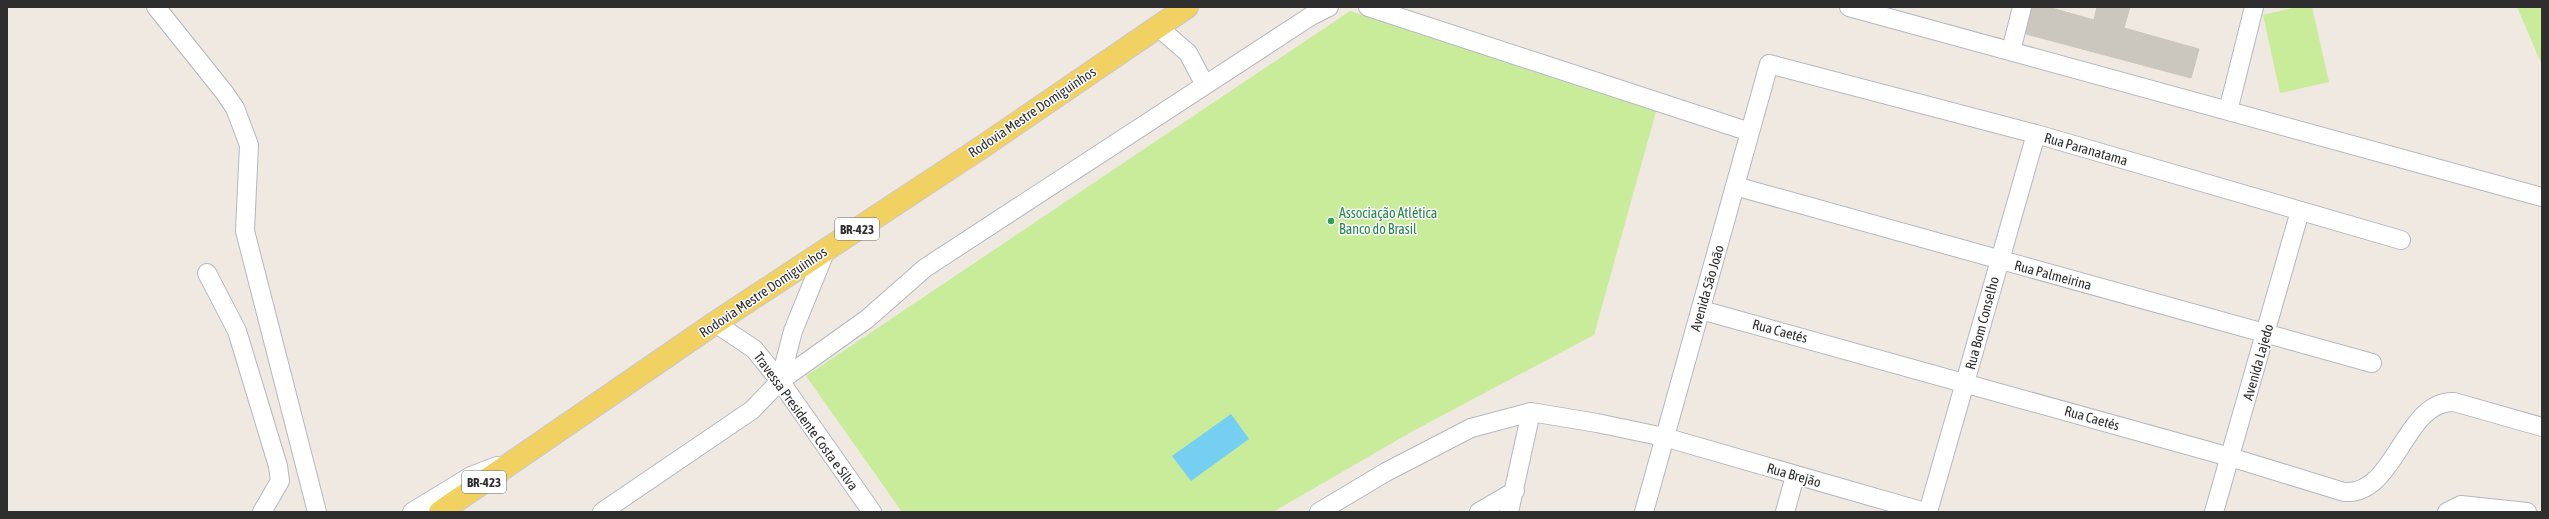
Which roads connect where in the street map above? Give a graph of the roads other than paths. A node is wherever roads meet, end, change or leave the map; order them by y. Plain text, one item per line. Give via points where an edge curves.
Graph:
1 (156, 7) edge
2 (1187, 7) edge
3 (1329, 7) edge
4 (1368, 7) edge
5 (1849, 7) edge
6 (2022, 7) edge
7 (2254, 7) edge
8 (1158, 27) junction
9 (2011, 51) junction
10 (1769, 64) joint
11 (1205, 85) junction
12 (2228, 111) junction
13 (1750, 132) junction
14 (2036, 134) junction
15 (1735, 186) junction
16 (2542, 197) edge
17 (2300, 211) junction
18 (2401, 240) dead end
19 (826, 250) junction
20 (1999, 260) junction
21 (207, 273) dead end
22 (1701, 310) junction
23 (715, 323) junction
24 (2266, 334) junction
25 (2372, 363) dead end
26 (780, 381) junction
27 (1965, 382) junction
28 (1531, 412) junction
29 (2542, 427) edge
30 (1664, 437) junction
31 (528, 452) junction
32 (2230, 457) junction
33 (1795, 476) junction
34 (1515, 492) junction
35 (262, 512) edge
36 (317, 512) edge
37 (412, 512) edge
38 (440, 512) edge
39 (459, 512) edge
40 (602, 512) edge
41 (872, 512) edge
42 (1319, 512) edge
43 (1479, 512) edge
44 (1509, 512) edge
45 (1644, 512) edge
46 (1785, 512) edge
47 (1925, 512) edge
48 (1928, 512) edge
49 (2214, 512) edge
50 (2448, 512) edge
51 (2527, 512) edge

1 - 36 street via 235,108 249,145 245,231
2 - 8 main road, Rodovia Mestre Domiguinhos / BR-423
3 - 11 street
4 - 13 street
5 - 9 street
6 - 9 street
7 - 12 street
8 - 11 street via 1188,53
8 - 19 main road, Rodovia Mestre Domiguinhos / BR-423
9 - 12 street
10 - 13 street, Avenida São João
10 - 14 street, Rua Paranatama
11 - 26 street via 925,268 867,319
12 - 16 street
13 - 15 street, Avenida São João
14 - 17 street, Rua Paranatama
14 - 20 street, Rua Bom Conselho
15 - 20 street, Rua Palmeirina
15 - 22 street, Avenida São João
17 - 18 street, Rua Paranatama
17 - 24 street, Avenida Lajedo
19 - 23 main road, Rodovia Mestre Domiguinhos / BR-423
19 - 26 street via 793,331
20 - 24 street, Rua Palmeirina
20 - 27 street, Rua Bom Conselho
21 - 35 street via 237,331 278,466 280,481
22 - 27 street, Rua Caetés
22 - 30 street, Avenida São João
23 - 26 street, Travessa Presidente Costa e Silva via 754,349
23 - 31 main road, Rodovia Mestre Domiguinhos / BR-423
24 - 25 street, Rua Palmeirina
24 - 32 street, Avenida Lajedo
26 - 40 street via 752,410
26 - 41 street, Travessa Presidente Costa e Silva
27 - 32 street, Rua Caetés
27 - 48 street, Rua Bom Conselho
28 - 30 street, Rua Brejão
28 - 34 street
28 - 42 street via 1471,428 1386,472
29 - 32 street, Rua Caetés via 2447,402 2432,408 2422,417 2379,475 2360,492 2338,490
30 - 33 street, Rua Brejão
30 - 45 street, Avenida São João
31 - 37 street via 470,476
31 - 38 main road, Rodovia Mestre Domiguinhos / BR-423
31 - 39 street via 486,494
32 - 49 street, Avenida Lajedo
33 - 46 street
33 - 47 street, Rua Brejão
34 - 43 street
34 - 44 street
50 - 51 street via 2461,505

